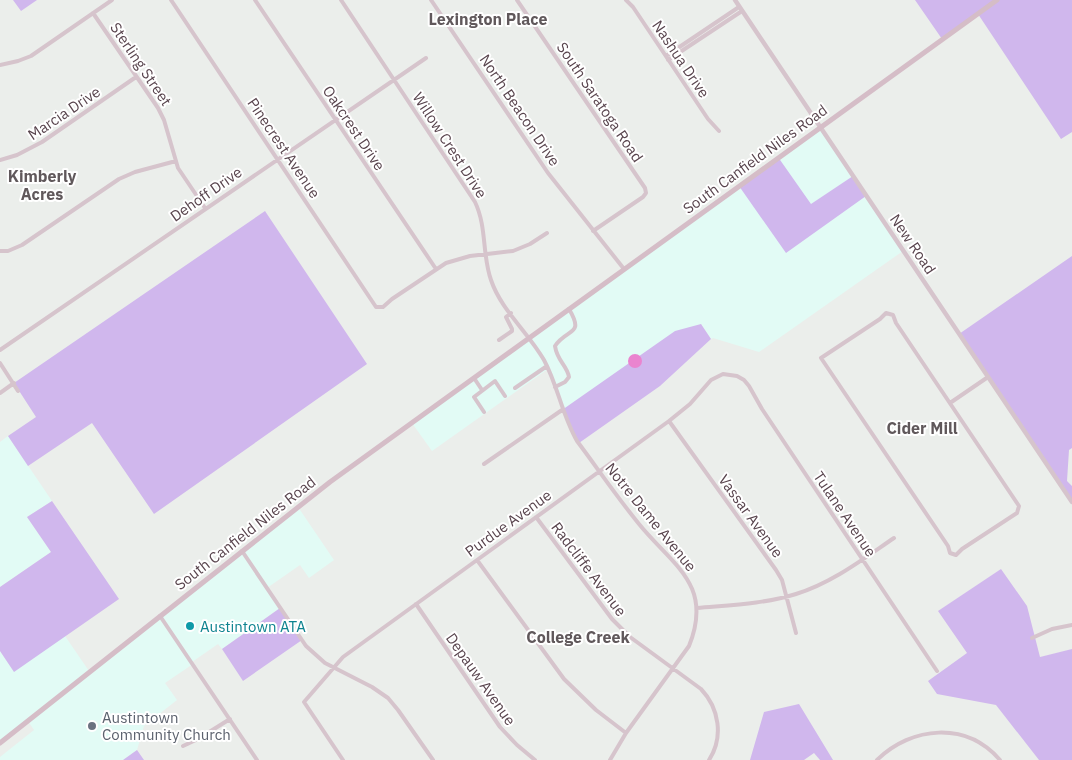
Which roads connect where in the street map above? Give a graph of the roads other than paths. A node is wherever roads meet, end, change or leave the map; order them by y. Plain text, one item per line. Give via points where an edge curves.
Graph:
1 (112, 0) edge
2 (171, 0) edge
3 (255, 0) edge
4 (340, 0) edge
5 (432, 0) edge
6 (518, 0) edge
7 (626, 0) edge
8 (735, 0) edge
9 (997, 0) edge
10 (740, 9) junction
11 (93, 14) junction
12 (426, 58) dead end
13 (667, 58) junction
14 (0, 65) edge
15 (136, 77) junction
16 (394, 79) junction
17 (335, 119) junction
18 (820, 127) junction
19 (719, 131) dead end
20 (278, 159) junction
21 (0, 160) edge
22 (176, 161) junction
23 (205, 208) junction
24 (593, 231) junction
25 (546, 233) dead end
26 (0, 251) edge
27 (486, 254) junction
28 (436, 269) junction
29 (624, 269) junction
30 (569, 309) junction
31 (511, 314) junction
32 (529, 338) junction
33 (498, 340) dead end
34 (0, 350) edge
35 (0, 364) edge
36 (547, 366) junction
37 (732, 374) joint
38 (988, 377) junction
39 (474, 378) junction
40 (14, 384) junction
41 (555, 387) junction
42 (515, 388) dead end
43 (482, 390) junction
44 (18, 391) dead end
45 (0, 393) edge
46 (505, 396) dead end
47 (950, 404) junction
48 (562, 410) junction
49 (484, 412) dead end
50 (669, 421) junction
51 (484, 464) dead end
52 (600, 471) junction
53 (1072, 502) edge
54 (536, 517) junction
55 (894, 538) dead end
56 (242, 551) junction
57 (862, 559) junction
58 (477, 560) junction
59 (786, 597) junction
60 (416, 604) junction
61 (697, 608) junction
62 (160, 616) junction
63 (1072, 624) edge
64 (796, 633) dead end
65 (1032, 638) dead end
66 (333, 667) junction
67 (674, 669) junction
68 (937, 670) dead end
69 (230, 719) junction
70 (626, 734) junction
71 (0, 743) edge
72 (183, 746) dead end
73 (258, 760) edge
74 (343, 760) edge
75 (433, 760) edge
76 (535, 760) edge
77 (610, 760) edge
78 (709, 760) edge
79 (877, 760) edge
80 (1000, 760) edge

1 - 11 street
2 - 20 street, Pinecrest Avenue
3 - 17 street, Oakcrest Drive
4 - 16 street, Willow Crest Drive
5 - 24 street, North Beacon Drive via 548,173
6 - 24 street, South Saratoga Road via 645,188 643,197
7 - 13 street, Nashua Drive
8 - 10 street, New Road
9 - 18 main road, South Canfield Niles Road
10 - 13 street
10 - 18 street, New Road
11 - 14 street via 31,56
11 - 15 street, Sterling Street
12 - 16 street, Dehoff Drive
13 - 19 street, Nashua Drive
15 - 21 street, Marcia Drive via 42,142
15 - 22 street, Sterling Street via 162,116
16 - 17 street, Dehoff Drive
16 - 27 street, Willow Crest Drive via 475,202 482,222
17 - 20 street, Dehoff Drive
17 - 28 street, Oakcrest Drive
18 - 29 main road, South Canfield Niles Road
18 - 38 street, New Road
20 - 23 street, Dehoff Drive
20 - 28 street, Pinecrest Avenue via 377,308 383,308
22 - 23 street, Sterling Street via 181,174
22 - 26 street via 119,179 22,245
23 - 34 street, Dehoff Drive
24 - 29 street, North Beacon Drive
25 - 27 street via 519,249
27 - 28 street via 458,259
27 - 31 street, Willow Crest Drive via 493,286
29 - 30 main road, South Canfield Niles Road
30 - 32 main road, South Canfield Niles Road
30 - 41 street via 576,326 555,346 556,356 569,377
31 - 32 street, Willow Crest Drive
31 - 33 street via 506,317 512,331
32 - 36 street, Notre Dame Avenue
32 - 39 main road, South Canfield Niles Road
35 - 40 street
36 - 41 street, Notre Dame Avenue
36 - 42 street
37 - 50 street, Purdue Avenue via 714,378
37 - 57 street, Tulane Avenue via 749,386
38 - 47 street
38 - 53 street, New Road
39 - 43 street
39 - 56 main road, South Canfield Niles Road via 323,487
40 - 44 street
40 - 45 street
41 - 48 street, Notre Dame Avenue
43 - 46 street via 495,381
43 - 49 street via 474,397
47 - 47 street via 1019,506 1017,513 956,555 950,553 821,358 886,313 891,314
48 - 51 street
48 - 52 street, Notre Dame Avenue via 577,441
50 - 52 street, Purdue Avenue
50 - 59 street, Vassar Avenue via 776,570
52 - 54 street, Purdue Avenue
52 - 61 street, Notre Dame Avenue via 640,526 683,571
54 - 58 street, Purdue Avenue
54 - 67 street, Radcliffe Avenue via 612,620
55 - 57 street
56 - 62 main road, South Canfield Niles Road
56 - 66 street via 306,646
57 - 59 street via 816,587
57 - 68 street, Tulane Avenue
58 - 60 street, Purdue Avenue
58 - 70 street via 564,679
59 - 61 street
59 - 64 street, Vassar Avenue
60 - 66 street, Purdue Avenue
60 - 76 street, Depauw Avenue via 492,717
61 - 67 street, Notre Dame Avenue via 692,638
62 - 69 street
62 - 71 main road, South Canfield Niles Road
63 - 65 street
66 - 74 street, Purdue Avenue via 304,702
66 - 75 street via 388,698
67 - 70 street, Notre Dame Avenue
67 - 78 street, Radcliffe Avenue via 701,689 714,710 718,736
69 - 72 street
69 - 73 street
70 - 77 street, Notre Dame Avenue
79 - 80 street via 901,742 934,732 968,738

